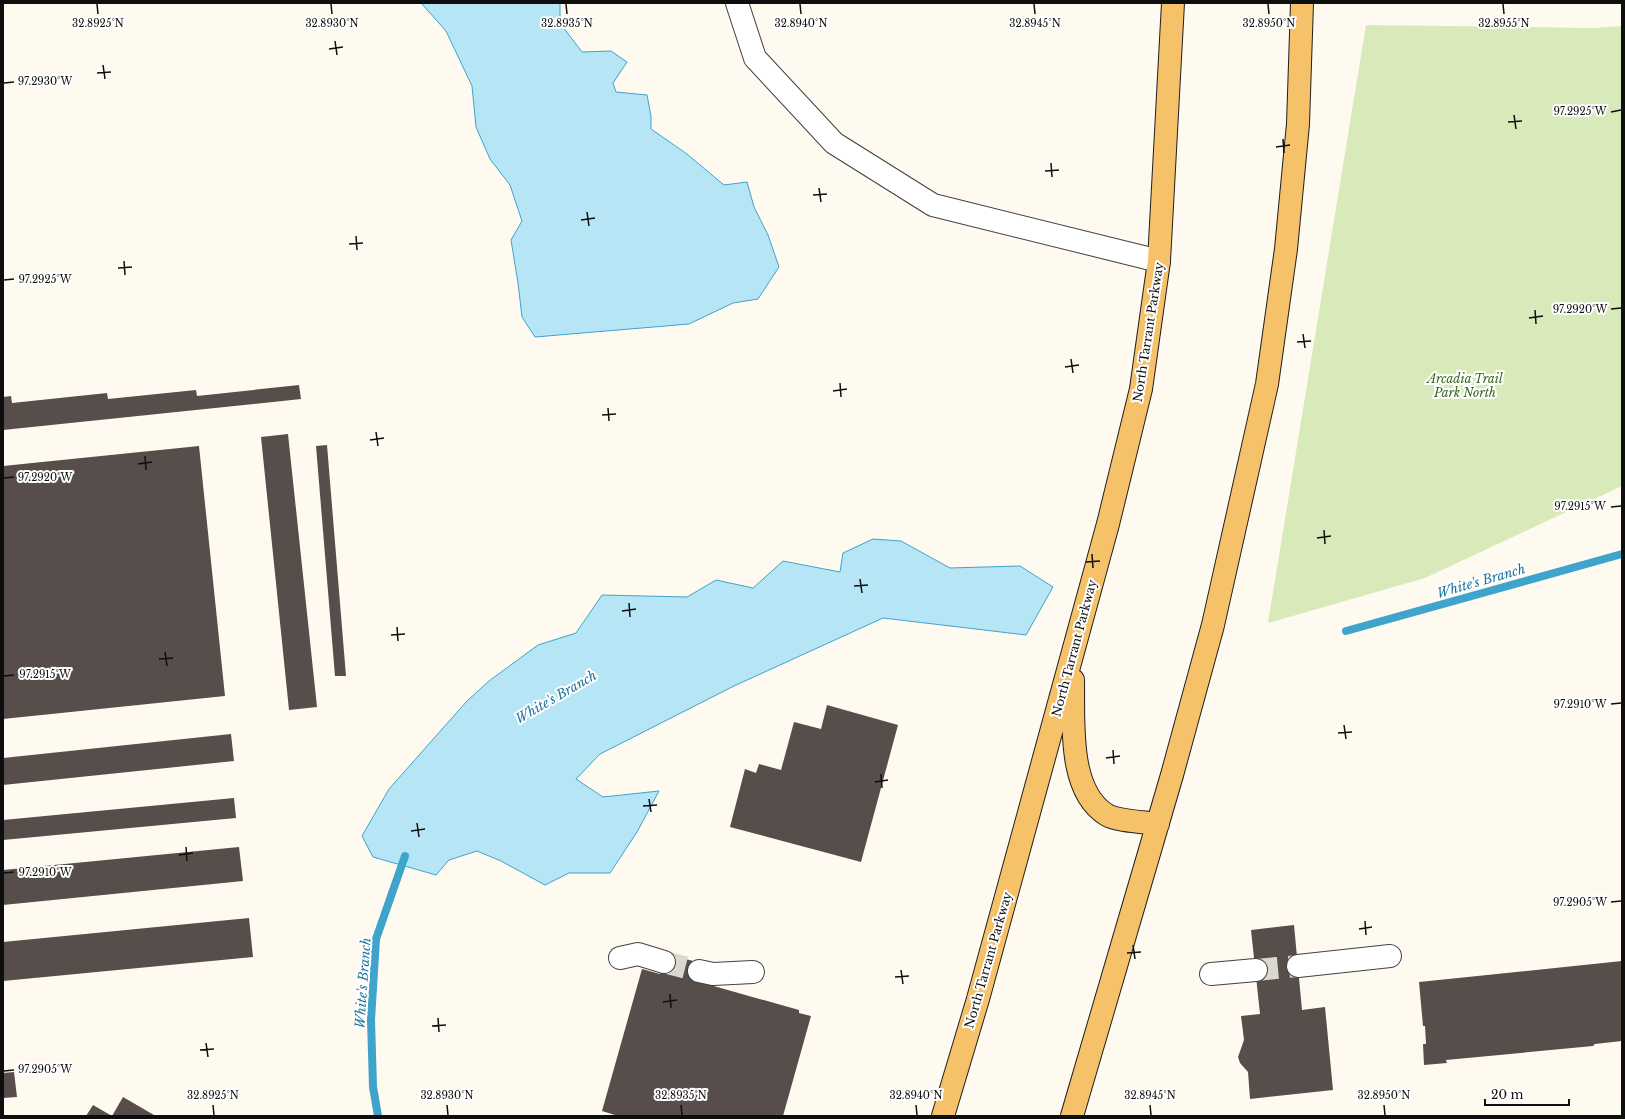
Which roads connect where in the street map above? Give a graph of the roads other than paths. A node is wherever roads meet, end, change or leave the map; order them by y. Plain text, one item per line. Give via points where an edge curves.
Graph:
1 (737, 3) edge
2 (1173, 3) edge
3 (1302, 3) edge
4 (1160, 261) junction
5 (1072, 655) junction
6 (1158, 824) junction
7 (1390, 956) dead end
8 (620, 958) dead end
9 (664, 962) tunnel mouth
10 (1298, 966) tunnel mouth
11 (1256, 970) tunnel mouth
12 (699, 971) tunnel mouth
13 (754, 972) dead end
14 (1211, 974) dead end
15 (943, 1116) edge
16 (1072, 1116) edge

1 - 4 lane via 755,58 834,143 933,205
2 - 4 main road, North Tarrant Parkway
3 - 6 main road via 1298,124 1286,249 1267,384 1213,625
4 - 5 main road, North Tarrant Parkway via 1141,389
5 - 6 main road via 1074,750 1083,787 1093,804 1108,816
5 - 15 main road, North Tarrant Parkway via 978,999
6 - 16 main road
7 - 10 lane
8 - 9 lane via 638,954
11 - 14 lane
12 - 13 lane via 713,974

